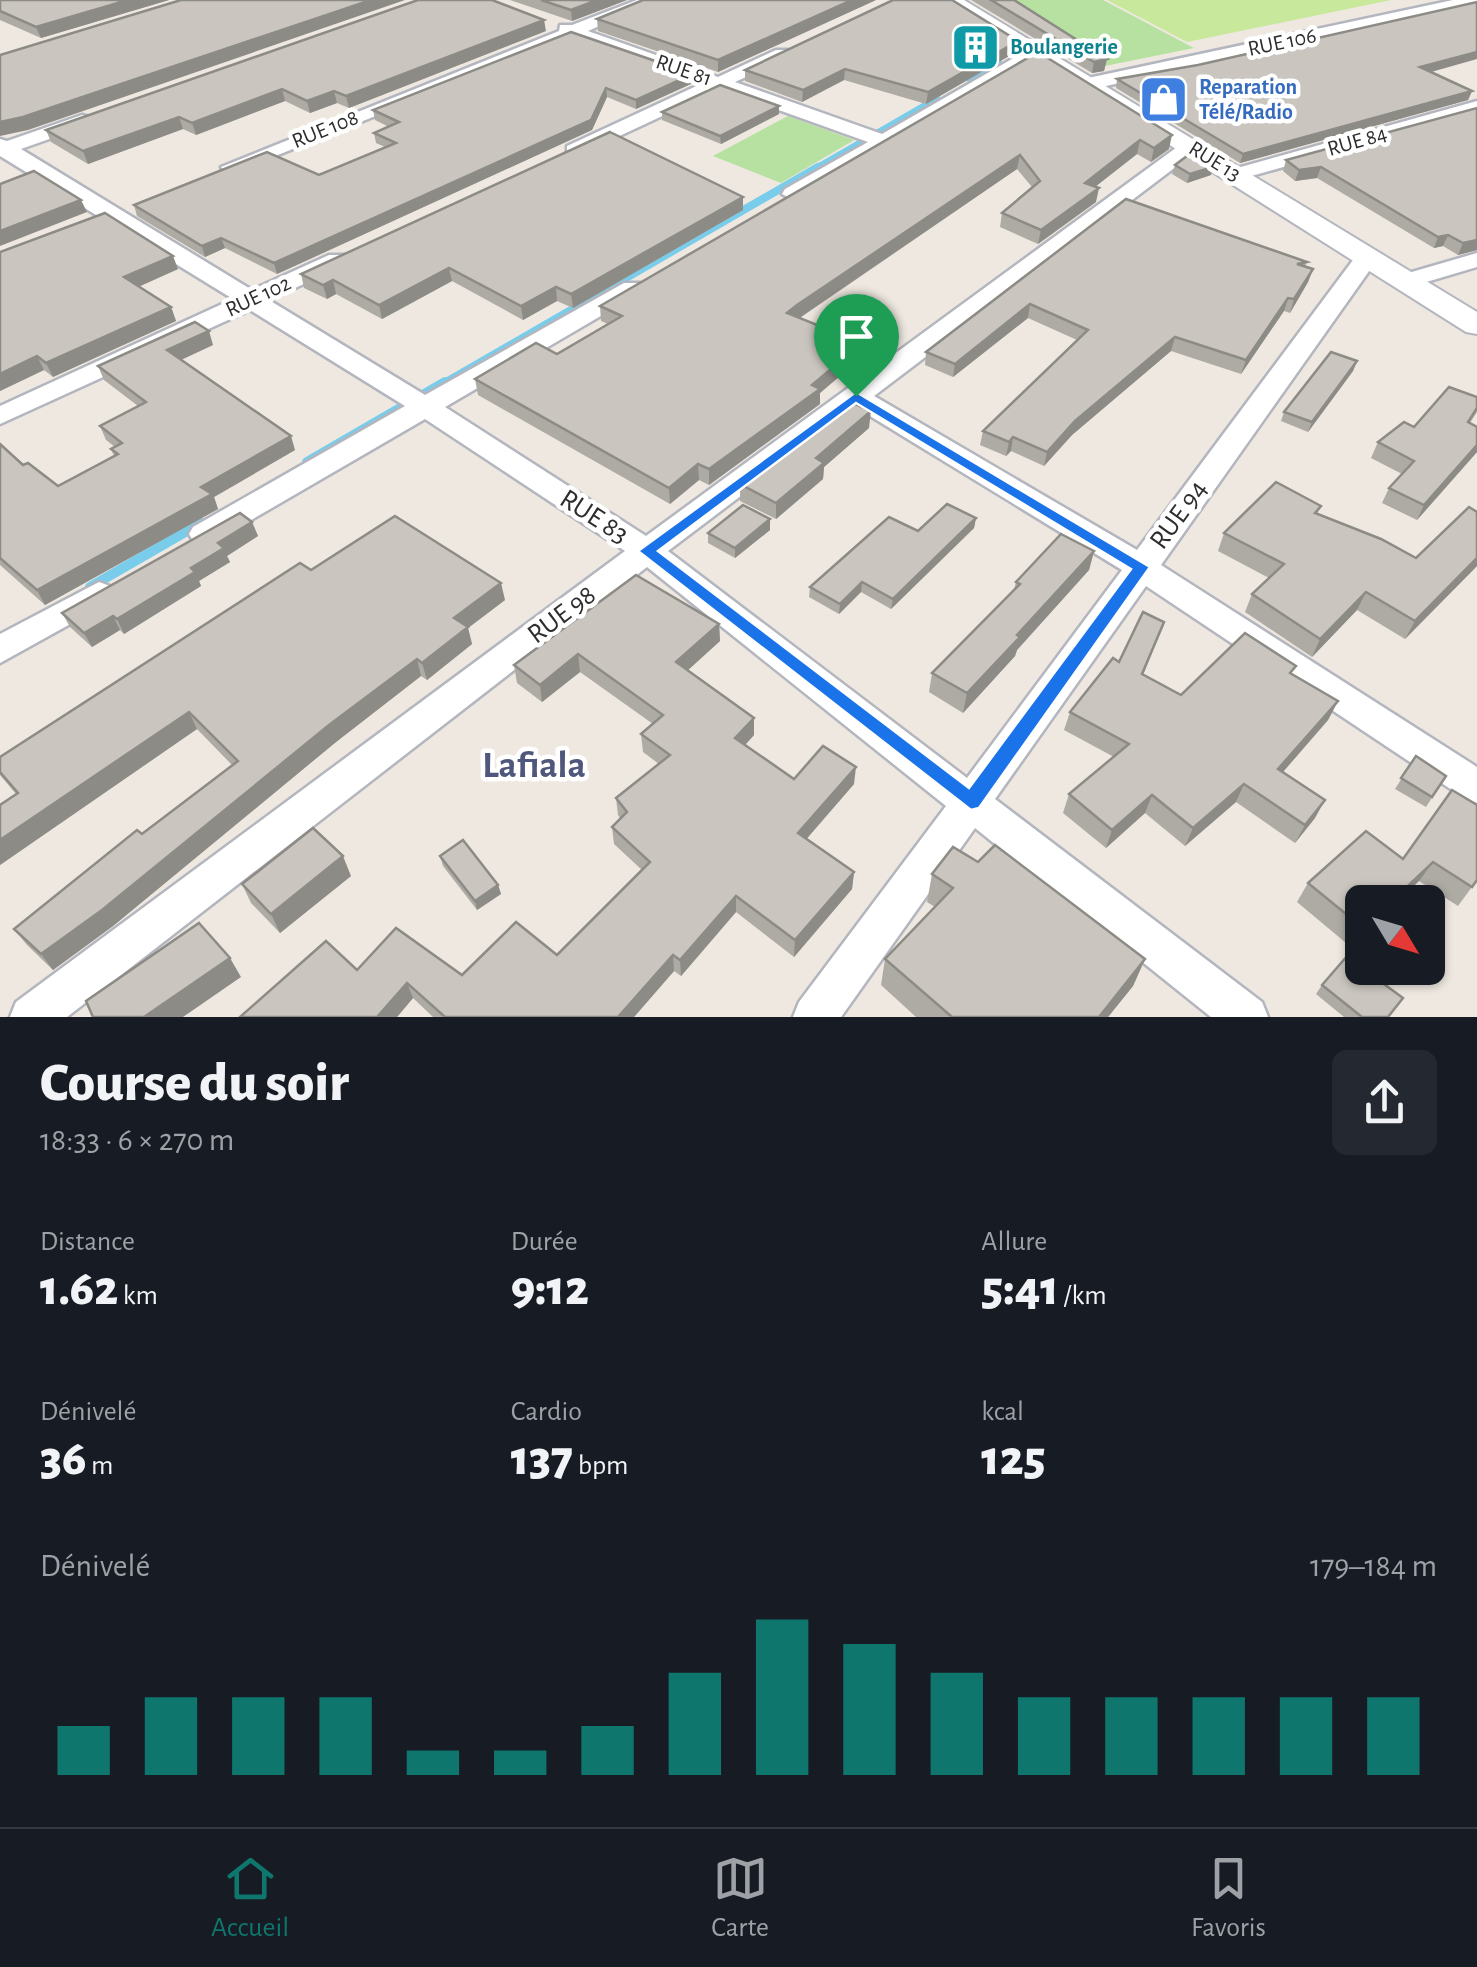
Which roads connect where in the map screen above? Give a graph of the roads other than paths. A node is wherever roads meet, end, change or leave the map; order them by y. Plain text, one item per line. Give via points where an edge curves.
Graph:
1 (651, 0) edge
2 (950, 0) edge
3 (1475, 0) edge
4 (536, 19) edge
5 (572, 31) junction
6 (808, 41) edge
7 (1036, 52) junction
8 (719, 83) junction
9 (1088, 84) junction
10 (1477, 108) edge
11 (98, 116) edge
12 (884, 141) junction
13 (1191, 146) junction
14 (2, 148) edge
15 (557, 158) edge
16 (1237, 174) junction
17 (204, 177) edge
18 (121, 210) junction
19 (766, 210) edge
20 (80, 226) edge
21 (360, 249) edge
22 (1367, 257) junction
23 (1477, 260) edge
24 (648, 279) edge
25 (1406, 281) junction
26 (252, 299) junction
27 (1477, 325) edge
28 (856, 396) junction
29 (428, 408) junction
30 (0, 416) edge
31 (188, 544) edge
32 (646, 551) junction
33 (1141, 567) junction
34 (120, 582) edge
35 (0, 650) edge
36 (1477, 787) edge
37 (971, 802) junction
38 (32, 1017) edge
39 (815, 1017) edge
40 (1246, 1017) edge

1 - 5 street, RUE 108
2 - 7 street, RUE 13
3 - 9 street, RUE 106
4 - 5 street, RUE 81
5 - 8 street, RUE 81
5 - 17 street, RUE 108
6 - 8 street
7 - 9 street, RUE 13
7 - 12 street
8 - 12 street, RUE 81
8 - 15 street
9 - 13 street, RUE 13
10 - 16 street, RUE 84
11 - 14 street
12 - 19 street
13 - 16 street, RUE 13
13 - 28 street, RUE 98
14 - 18 street, RUE 83
16 - 22 street, RUE 13
18 - 20 street
18 - 26 street, RUE 83
21 - 26 street, RUE 102
22 - 25 street, RUE 13
22 - 33 street, RUE 94
23 - 25 street
24 - 29 street
25 - 27 street, RUE 13
26 - 29 street, RUE 83
26 - 30 street, RUE 102
28 - 32 street, RUE 98
28 - 33 street
29 - 31 street
29 - 32 street, RUE 83
32 - 37 street, RUE 83
32 - 38 street, RUE 98
33 - 36 street
33 - 37 street, RUE 94
34 - 35 street
37 - 39 street, RUE 94
37 - 40 street, RUE 83

